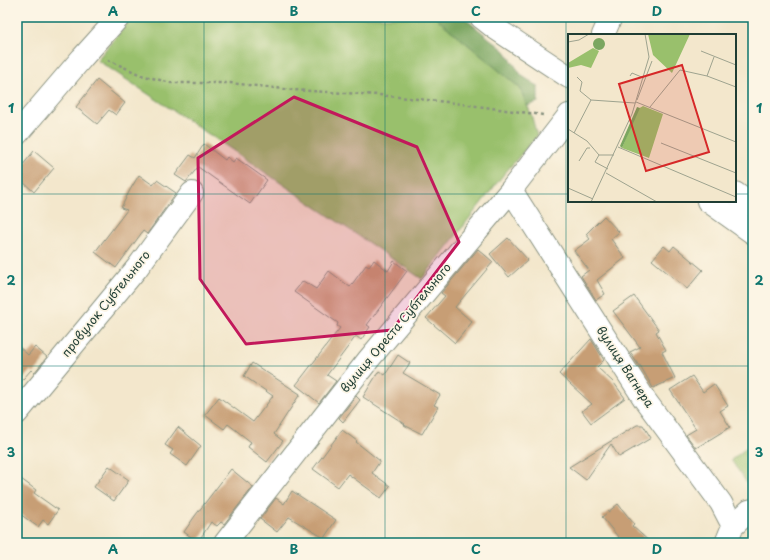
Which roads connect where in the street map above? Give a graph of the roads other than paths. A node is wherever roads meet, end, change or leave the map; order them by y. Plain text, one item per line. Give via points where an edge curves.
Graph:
1 (119, 17) edge
2 (482, 17) edge
3 (611, 17) edge
4 (603, 34) edge
5 (568, 76) edge
6 (568, 116) edge
7 (17, 134) edge
8 (511, 190) junction
9 (192, 192) dead end
10 (736, 194) edge
11 (709, 202) edge
12 (753, 206) edge
13 (753, 233) edge
14 (17, 413) edge
15 (753, 510) edge
16 (730, 534) edge
17 (225, 543) edge

1 - 7 street
2 - 5 street
3 - 4 street
6 - 8 street, вулиця Ореста Субтельного
8 - 16 street, вулиця Вагнера via 645,400 721,503
8 - 17 street, вулиця Ореста Субтельного via 369,359
9 - 14 street, провулок Субтельного via 136,268
10 - 12 street
11 - 13 street
15 - 16 street via 749,511

